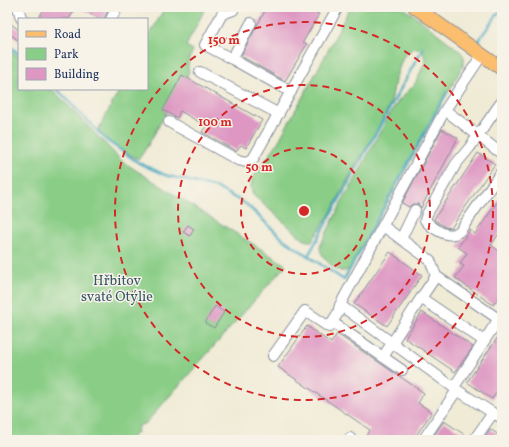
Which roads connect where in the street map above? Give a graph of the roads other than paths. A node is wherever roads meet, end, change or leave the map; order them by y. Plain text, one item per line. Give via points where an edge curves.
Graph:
1 (18, 7) edge
2 (118, 7) edge
3 (338, 7) edge
4 (415, 7) edge
5 (235, 8) edge
6 (21, 18) edge
7 (112, 18) edge
8 (251, 23) dead end
9 (482, 55) junction
10 (232, 59) junction
11 (502, 70) edge
12 (200, 72) dead end
13 (291, 92) junction
14 (500, 104) dead end
15 (444, 110) junction
16 (278, 114) junction
17 (169, 122) dead end
18 (477, 135) junction
19 (502, 154) edge
20 (502, 171) edge
21 (415, 210) dead end
22 (383, 226) junction
23 (401, 239) junction
24 (436, 276) junction
25 (421, 298) junction
26 (340, 305) junction
27 (501, 320) edge
28 (332, 322) junction
29 (484, 341) junction
30 (393, 343) junction
31 (273, 356) dead end
32 (383, 357) junction
33 (402, 370) dead end
34 (456, 388) junction
35 (493, 413) junction
36 (502, 418) edge
37 (423, 440) edge
38 (474, 440) edge

1 - 6 lane
2 - 7 lane
3 - 13 lane
4 - 9 main road
5 - 10 lane via 222,14 205,45
8 - 10 lane
9 - 11 main road
9 - 15 lane
10 - 13 lane
12 - 16 lane
13 - 16 lane
14 - 18 lane
15 - 18 lane
15 - 22 lane
16 - 17 lane via 253,160 246,162
18 - 19 lane
18 - 20 lane via 456,164 425,220 437,230 448,234 460,231
21 - 23 lane
22 - 23 lane
22 - 26 lane
23 - 24 lane via 430,260
24 - 25 lane
24 - 27 lane
25 - 29 lane
25 - 30 lane
26 - 28 lane
26 - 30 lane
27 - 29 lane
28 - 31 lane via 328,327 305,311
28 - 32 lane
29 - 34 lane
30 - 32 lane
30 - 34 lane
32 - 33 lane
34 - 35 lane
34 - 37 lane
35 - 36 lane
35 - 38 lane

